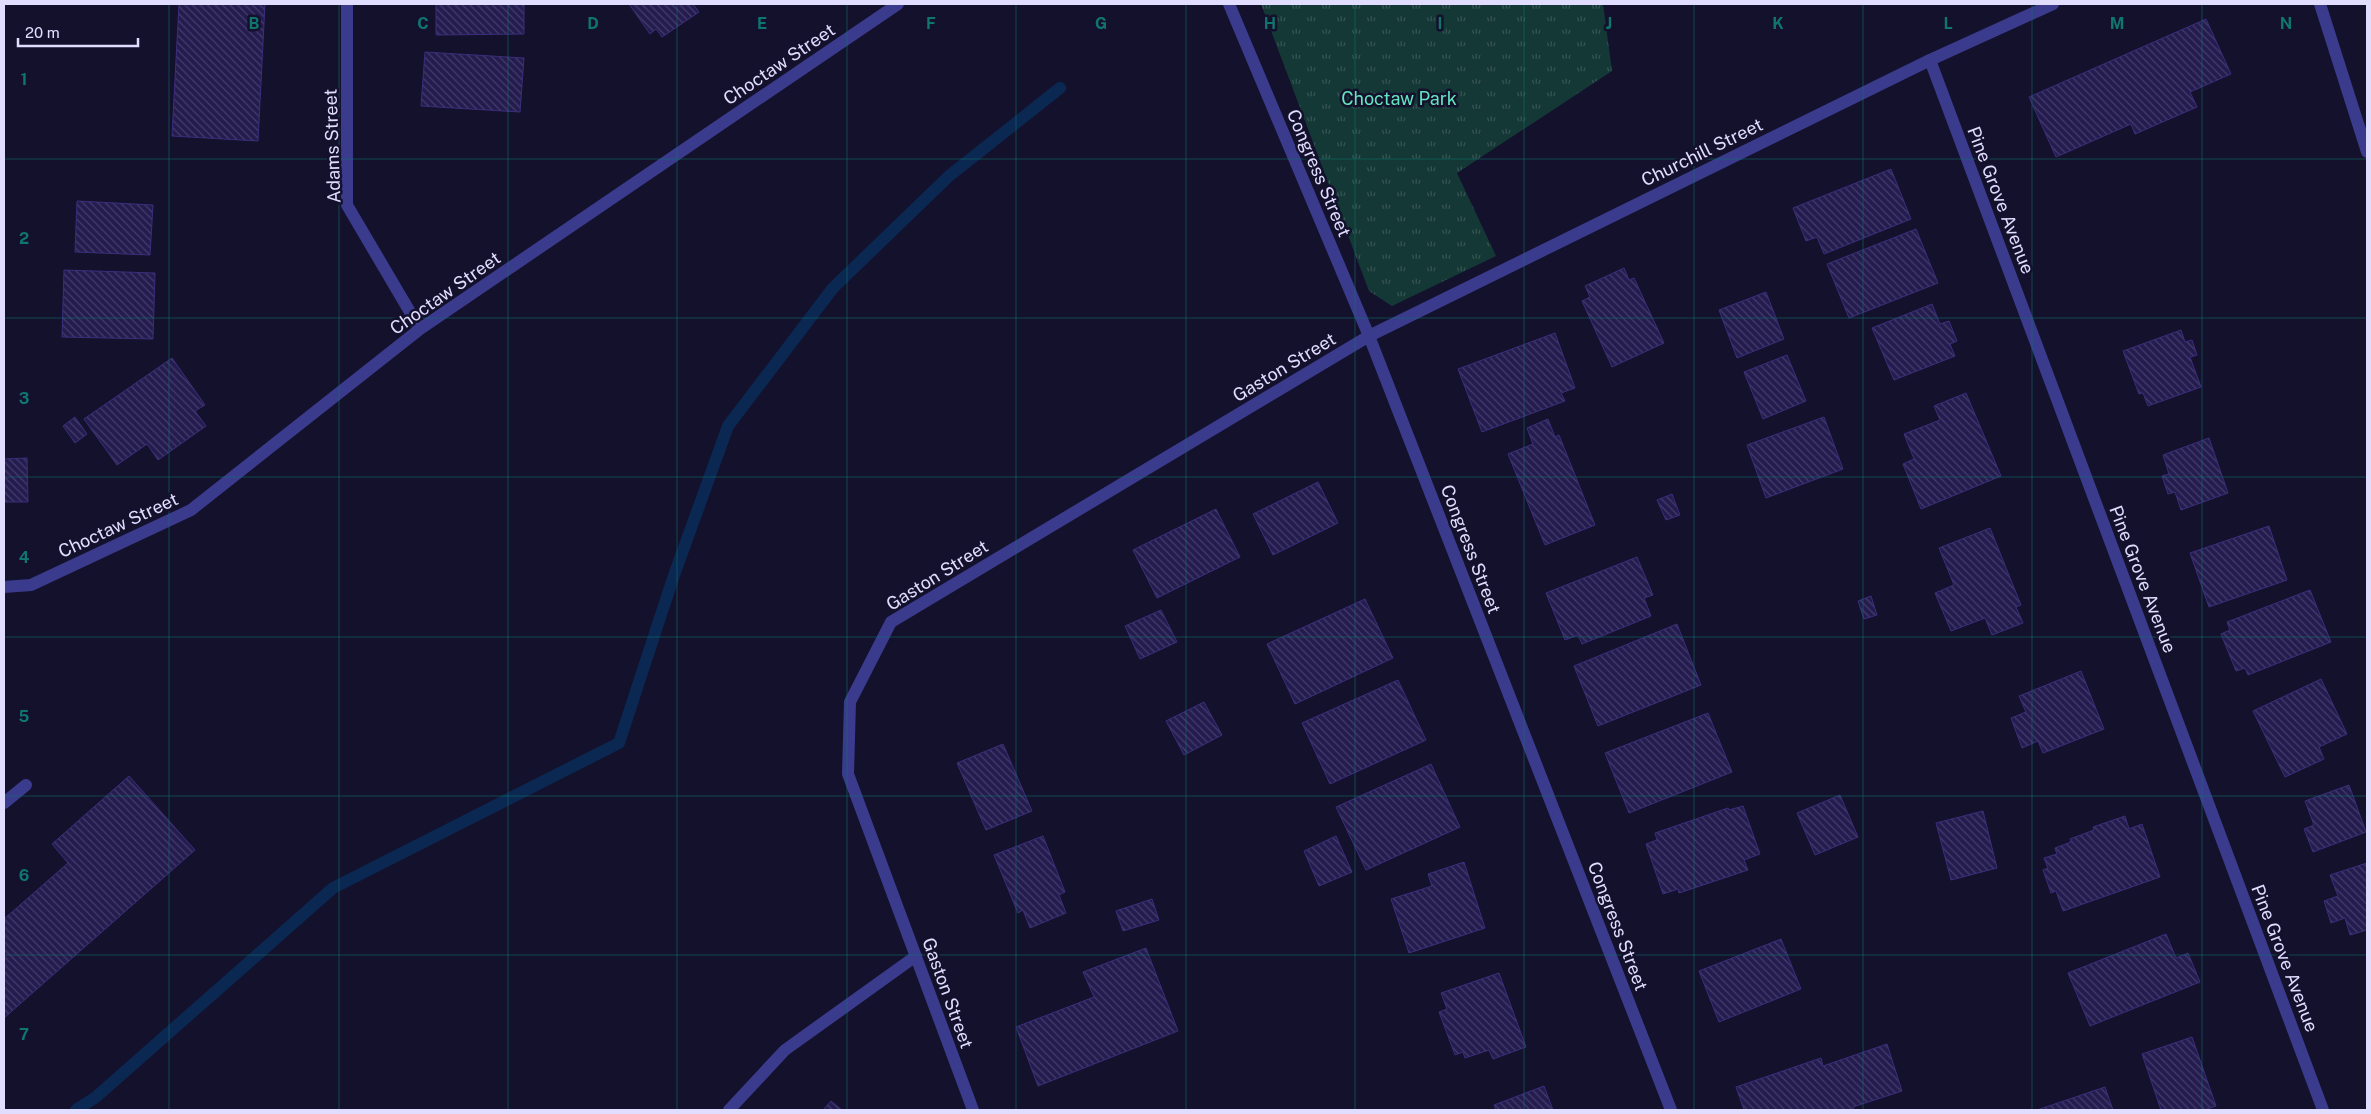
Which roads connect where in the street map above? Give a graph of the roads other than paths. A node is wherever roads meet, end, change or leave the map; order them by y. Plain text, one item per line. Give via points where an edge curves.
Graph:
1 (347, 4) edge
2 (895, 4) edge
3 (1229, 4) edge
4 (2053, 4) edge
5 (2320, 4) edge
6 (1930, 60) junction
7 (2367, 152) edge
8 (420, 330) junction
9 (1369, 336) junction
10 (4, 587) edge
11 (26, 784) dead end
12 (4, 803) edge
13 (916, 956) junction
14 (729, 1110) edge
15 (973, 1110) edge
16 (1671, 1110) edge
17 (2323, 1110) edge

1 - 8 street, Adams Street via 347,205
2 - 8 street, Choctaw Street
3 - 9 street, Congress Street
4 - 6 street, Churchill Street
5 - 7 street
6 - 9 street, Churchill Street
6 - 17 street, Pine Grove Avenue
8 - 10 street, Choctaw Street via 191,510 31,585
9 - 13 street, Gaston Street via 891,622 850,702 848,774
9 - 16 street, Congress Street
11 - 12 street
13 - 14 street via 785,1050
13 - 15 street, Gaston Street

